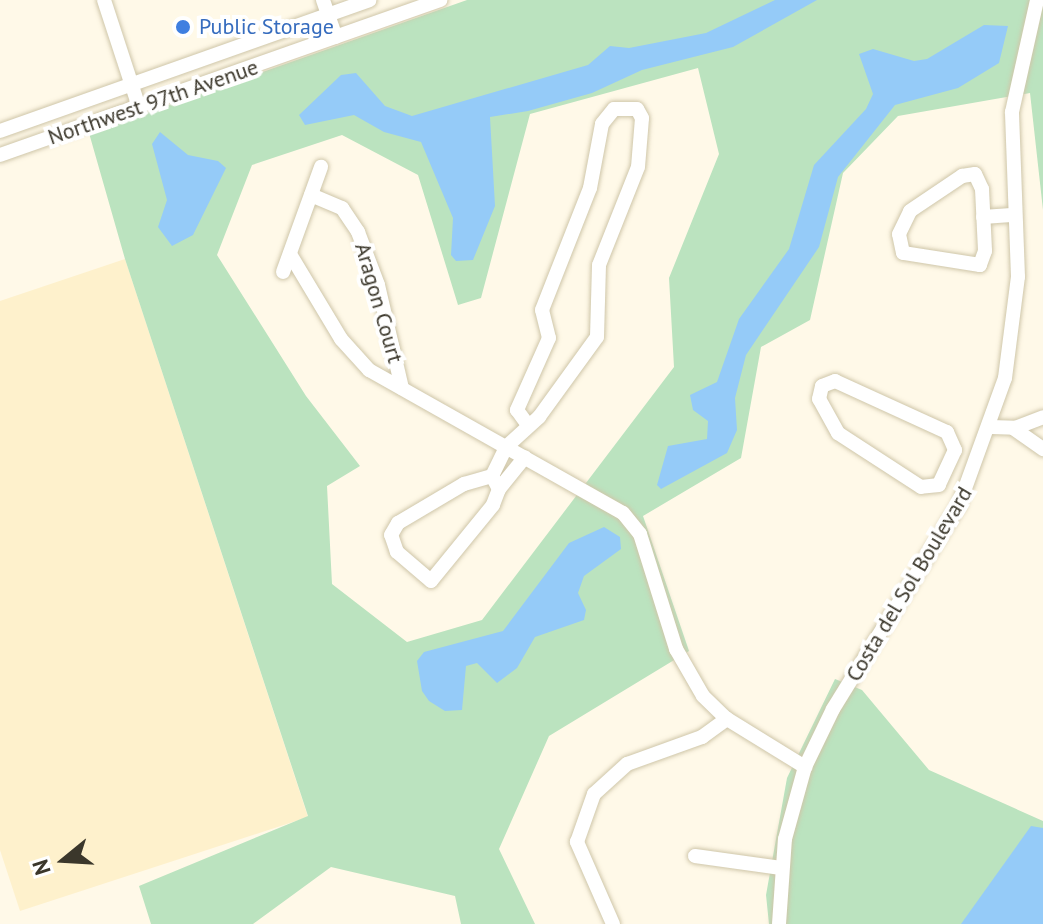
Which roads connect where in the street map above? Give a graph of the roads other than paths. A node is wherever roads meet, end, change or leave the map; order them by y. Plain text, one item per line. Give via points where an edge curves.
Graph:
1 (104, 0) edge
2 (369, 0) edge
3 (441, 0) edge
4 (1037, 0) edge
5 (325, 7) edge
6 (336, 37) junction
7 (132, 85) junction
8 (139, 107) junction
9 (0, 131) edge
10 (0, 155) edge
11 (321, 167) dead end
12 (311, 195) junction
13 (1015, 215) junction
14 (983, 217) junction
15 (290, 254) junction
16 (283, 272) dead end
17 (402, 388) junction
18 (1043, 417) edge
19 (528, 425) junction
20 (991, 427) junction
21 (1013, 428) junction
22 (506, 447) junction
23 (1043, 449) edge
24 (525, 457) junction
25 (949, 468) junction
26 (972, 479) junction
27 (496, 482) junction
28 (727, 719) junction
29 (805, 767) junction
30 (695, 856) dead end
31 (781, 868) junction
32 (613, 924) edge
33 (779, 924) edge

1 - 7 street
2 - 5 street, Northwest 97th Avenue
3 - 6 street, Northwest 97th Avenue
4 - 13 street, Costa del Sol Boulevard via 1014,96
5 - 6 street
5 - 7 street, Northwest 97th Avenue
6 - 8 street, Northwest 97th Avenue
7 - 8 street
7 - 9 street, Northwest 97th Avenue
8 - 10 street, Northwest 97th Avenue
11 - 12 street
12 - 15 street
12 - 17 street, Aragon Court via 342,208 358,232 378,285
13 - 14 street
13 - 20 street, Costa del Sol Boulevard via 1014,337
14 - 14 street via 978,178 962,176 910,211 899,234 901,250 911,257 977,267 984,258
15 - 16 street
15 - 17 street via 348,348 369,370
17 - 22 street
18 - 21 street
19 - 19 street via 597,337 599,265 638,167 642,118 637,109 614,109 602,124 590,188 542,310 549,338 517,410
19 - 22 street
20 - 21 street
20 - 26 street, Costa del Sol Boulevard
21 - 23 street
22 - 24 street
22 - 27 street
24 - 27 street
24 - 28 street via 606,499 635,528 681,661 703,696
25 - 25 street via 955,446 942,429 842,382 822,386 821,405 851,443 926,488 939,485
25 - 26 street
26 - 29 street, Costa del Sol Boulevard via 833,709
27 - 27 street via 493,505 431,581 391,543 398,523 464,484
28 - 29 street
28 - 32 street via 702,737 650,752 618,769 594,794 577,842
29 - 31 street, Costa del Sol Boulevard
30 - 31 street
31 - 33 street, Costa del Sol Boulevard

